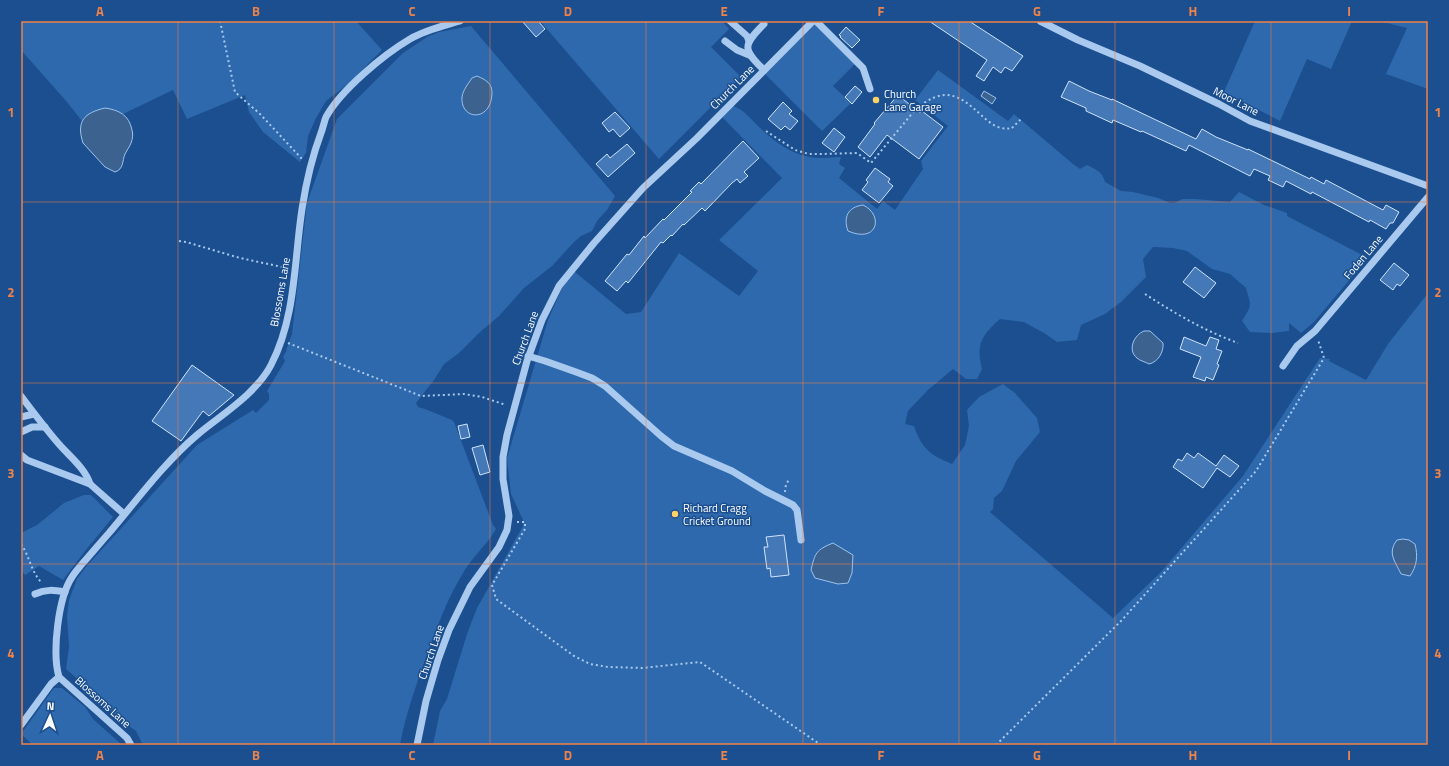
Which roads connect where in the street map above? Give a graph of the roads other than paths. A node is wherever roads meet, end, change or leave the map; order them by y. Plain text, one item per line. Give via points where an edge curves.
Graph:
1 (460, 21) edge
2 (730, 21) edge
3 (815, 21) edge
4 (1040, 21) edge
5 (764, 24) dead end
6 (725, 41) dead end
7 (749, 41) junction
8 (749, 55) junction
9 (764, 70) junction
10 (870, 89) dead end
11 (1428, 186) edge
12 (1428, 197) edge
13 (528, 356) junction
14 (1283, 366) dead end
15 (21, 396) edge
16 (34, 414) junction
17 (21, 417) edge
18 (45, 427) junction
19 (21, 432) edge
20 (21, 455) edge
21 (90, 484) junction
22 (124, 514) junction
23 (801, 540) dead end
24 (66, 592) junction
25 (35, 594) dead end
26 (59, 677) junction
27 (21, 725) edge
28 (131, 745) edge
29 (417, 745) edge

1 - 22 street, Blossoms Lane via 410,39 365,73 344,94 326,118 314,153 302,208 290,307 282,340 271,366 254,388 230,411 196,436 161,471
2 - 7 street
3 - 9 street, Church Lane
3 - 10 street via 863,68
4 - 11 street, Moor Lane via 1140,66 1250,121
5 - 7 street
6 - 8 street
7 - 8 street
8 - 9 street
9 - 13 street, Church Lane via 644,188 594,243 559,286
12 - 14 street, Foden Lane via 1314,331 1297,346
13 - 23 street via 592,378 616,395 674,446 732,471 793,505 797,510
13 - 29 street, Church Lane via 503,457 503,479 509,516 507,530 499,547 470,587 449,630 428,695
15 - 16 street
16 - 17 street
16 - 18 street
18 - 19 street via 32,427
18 - 21 street via 78,464
20 - 21 street via 34,463
21 - 22 street
22 - 24 street, Blossoms Lane via 72,577
24 - 25 street via 51,590
24 - 26 street, Blossoms Lane via 61,604 56,655
26 - 27 street, Blossoms Lane
26 - 28 street, Blossoms Lane via 127,738

